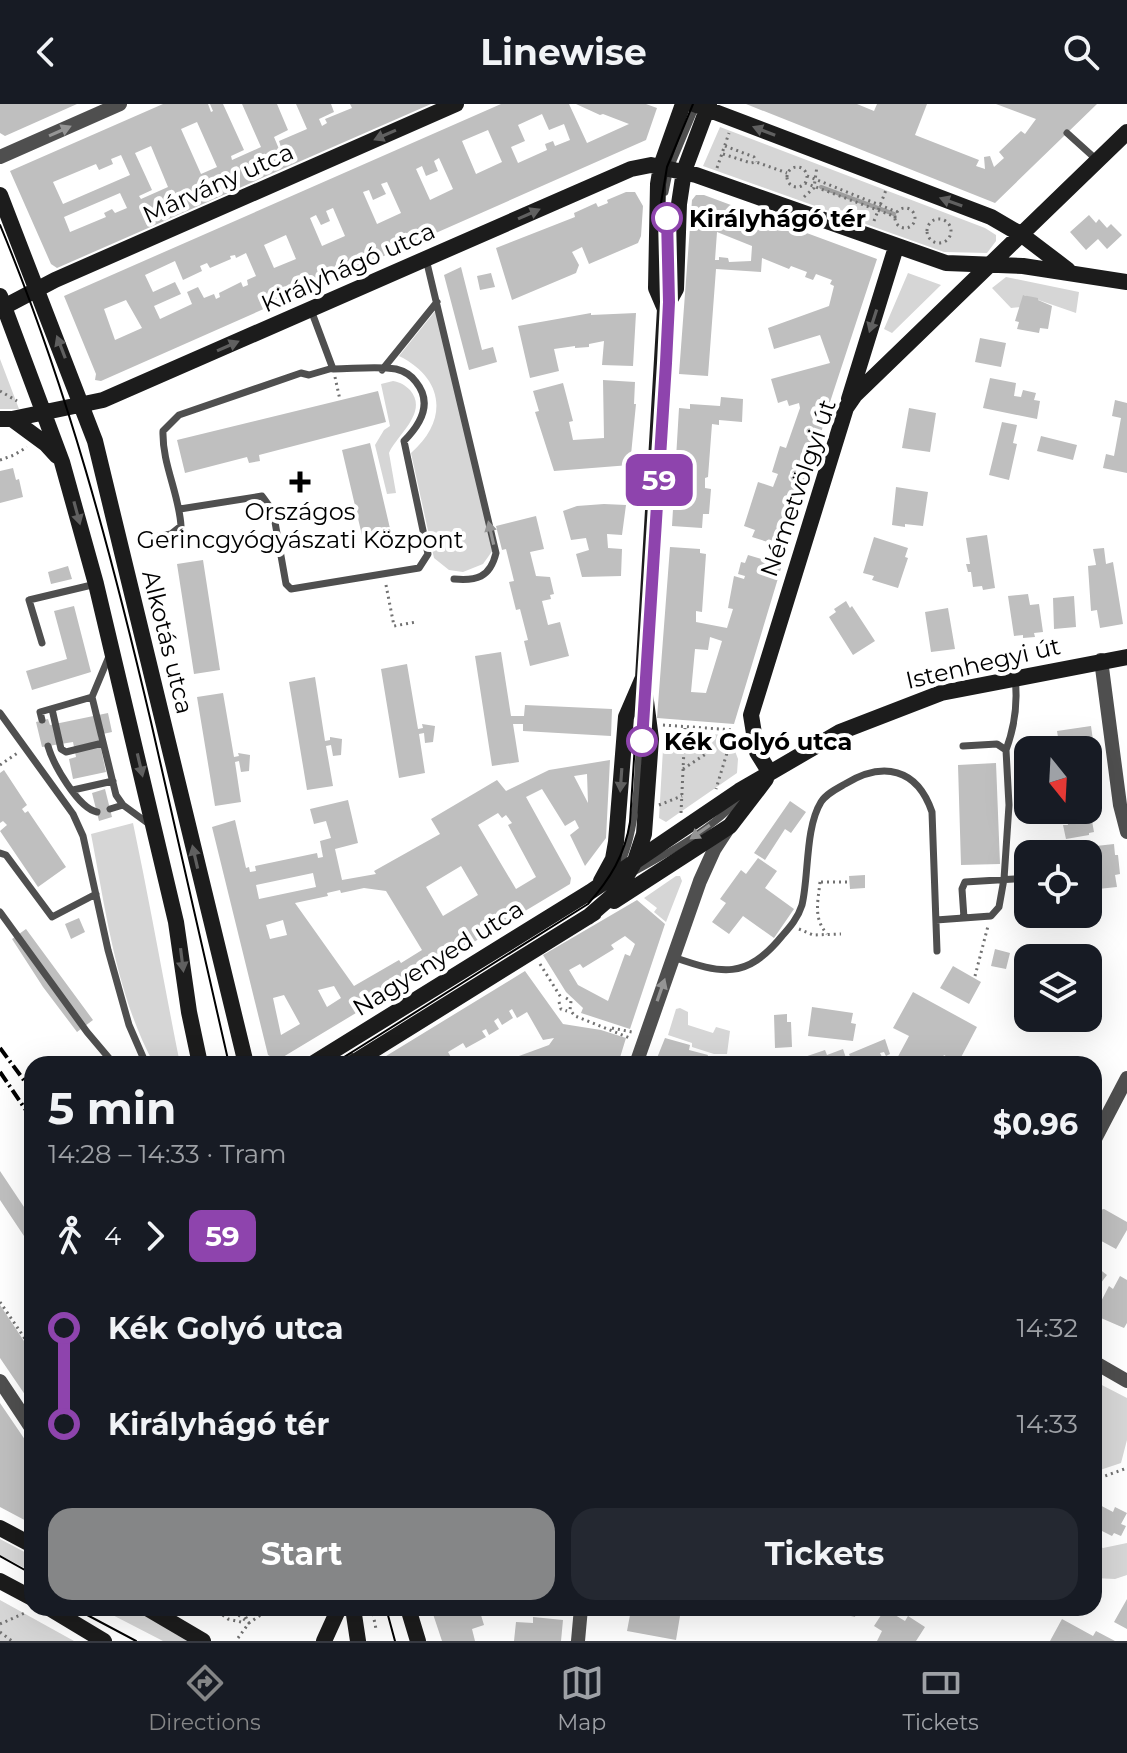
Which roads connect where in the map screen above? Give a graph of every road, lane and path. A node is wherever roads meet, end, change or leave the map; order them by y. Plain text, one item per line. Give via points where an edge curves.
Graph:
1 (120, 104) edge
2 (456, 104) edge
3 (683, 104) edge
4 (704, 107) edge
5 (1127, 132) edge
6 (1067, 133) dead end
7 (725, 146) junction
8 (722, 154) junction
9 (821, 154) junction
10 (0, 157) edge
11 (1098, 161) junction
12 (756, 162) junction
13 (678, 170) junction
14 (787, 173) junction
15 (807, 176) junction
16 (890, 179) junction
17 (816, 181) junction
18 (805, 183) junction
19 (814, 188) junction
20 (0, 195) edge
21 (878, 208) junction
22 (799, 212) junction
23 (896, 215) junction
24 (1022, 235) junction
25 (867, 237) junction
26 (935, 243) joint
27 (896, 247) junction
28 (426, 259) junction
29 (992, 264) junction
30 (1069, 271) junction
31 (1127, 282) edge
32 (38, 289) junction
33 (437, 302) junction
34 (1, 304) edge
35 (311, 310) junction
36 (333, 368) junction
37 (382, 370) junction
38 (0, 391) edge
39 (83, 406) junction
40 (25, 407) dead end
41 (846, 408) junction
42 (44, 412) junction
43 (6, 419) edge
44 (33, 442) dead end
45 (0, 460) edge
46 (62, 462) junction
47 (180, 509) junction
48 (159, 536) dead end
49 (384, 573) junction
50 (454, 579) dead end
51 (96, 584) junction
52 (416, 622) dead end
53 (42, 643) dead end
54 (113, 648) junction
55 (1127, 657) edge
56 (1101, 660) junction
57 (1015, 677) junction
58 (643, 678) junction
59 (92, 697) junction
60 (52, 709) junction
61 (0, 713) edge
62 (42, 720) dead end
63 (655, 725) dead end
64 (685, 727) junction
65 (732, 736) junction
66 (103, 743) junction
67 (48, 746) dead end
68 (963, 746) dead end
69 (25, 748) junction
70 (1006, 750) junction
71 (0, 765) edge
72 (683, 769) junction
73 (764, 776) junction
74 (113, 781) junction
75 (73, 790) junction
76 (715, 792) dead end
77 (682, 796) junction
78 (123, 805) junction
79 (652, 805) dead end
80 (110, 809) dead end
81 (97, 812) dead end
82 (681, 817) dead end
83 (646, 823) junction
84 (730, 826) junction
85 (155, 829) junction
86 (1127, 832) edge
87 (669, 838) junction
88 (0, 853) edge
89 (635, 861) junction
90 (620, 876) junction
91 (1004, 879) junction
92 (1014, 879) edge
93 (849, 882) dead end
94 (597, 892) junction
95 (96, 894) junction
96 (0, 912) edge
97 (991, 916) junction
98 (588, 917) junction
99 (964, 918) junction
100 (936, 920) junction
101 (792, 924) junction
102 (827, 934) junction
103 (841, 934) dead end
104 (937, 951) dead end
105 (533, 952) junction
106 (673, 957) junction
107 (975, 976) dead end
108 (562, 1000) junction
109 (567, 1011) dead end
110 (611, 1028) junction
111 (632, 1032) dead end
112 (630, 1038) dead end
113 (107, 1056) edge
114 (143, 1056) edge
115 (198, 1056) edge
116 (244, 1056) edge
117 (325, 1056) edge
118 (351, 1056) edge
119 (364, 1056) edge
120 (639, 1056) edge
121 (1127, 1078) edge
122 (1102, 1126) edge
123 (0, 1302) edge
124 (24, 1337) edge
125 (1102, 1367) edge
126 (0, 1381) edge
127 (1127, 1381) edge
128 (24, 1417) edge
129 (1127, 1468) edge
130 (1102, 1477) edge
131 (0, 1528) edge
132 (24, 1541) edge
133 (0, 1581) edge
134 (24, 1599) edge
135 (24, 1609) edge
136 (62, 1616) edge
137 (161, 1616) edge
138 (224, 1616) edge
139 (240, 1616) edge
140 (245, 1616) edge
141 (259, 1616) edge
142 (335, 1616) edge
143 (354, 1616) edge
144 (373, 1616) edge
145 (410, 1616) edge
146 (580, 1616) edge
147 (249, 1623) junction
148 (0, 1624) edge
149 (376, 1629) dead end
150 (0, 1632) edge
151 (238, 1638) dead end
152 (12, 1641) edge
153 (104, 1641) edge
154 (203, 1641) edge
155 (324, 1641) edge
156 (358, 1641) edge
157 (418, 1641) edge
158 (578, 1641) edge

10 -> 1 street
2 -> 32 street, Márvány utca
3 - 13 street
4 - 7 path via 712,126 729,132
9 -> 4 street
4 - 13 street
5 - 11 street, Németvölgyi út
6 - 11 lane
7 - 8 path
7 - 12 path
8 - 12 path
8 - 13 path via 717,169 700,163
9 - 16 street
9 - 17 path
11 - 24 street, Németvölgyi út
12 - 14 path
13 - 22 street
28 -> 13 street, Királyhágó utca via 631,169 651,165
13 - 58 street via 676,289 665,309
14 - 15 path via 799,168
14 - 18 path via 793,186
15 - 17 path
15 - 18 path
16 - 21 path
24 -> 16 street via 991,217
17 - 19 path
17 - 21 path
18 - 19 path
19 - 21 path
19 - 22 path
20 - 32 street, Alkotás utca
21 - 23 path
21 - 25 path
22 - 25 street
23 - 23 path via 903,227 915,221 909,209
24 - 29 street, Németvölgyi út
24 - 30 street
25 - 27 street
26 - 26 path via 946,241 951,231 947,221 927,226 927,236
27 - 29 street via 946,263
27 -> 41 street
28 - 33 lane
28 - 35 street, Királyhágó utca
29 - 30 street
29 - 41 street, Németvölgyi út
30 - 31 street
32 - 34 street, Márvány utca
39 -> 32 street, Alkotás utca
33 - 37 lane
50 -> 33 lane via 473,581 484,575 496,553
34 - 42 street
35 - 36 lane
39 -> 35 street, Királyhágó utca
36 - 37 lane
36 - 47 lane via 301,373 179,415 163,431 162,449
37 - 49 lane via 411,375 422,389 424,415 404,441 428,554 419,568
38 - 40 path
39 - 42 street, Királyhágó utca
116 -> 39 street, Alkotás utca
41 - 73 street, Németvölgyi út via 751,715
42 - 43 street
42 - 46 street
43 - 46 street via 46,444
44 - 45 path
46 -> 51 street
47 - 48 lane via 181,526
47 - 49 lane via 262,496 273,511 291,589
49 - 52 path via 394,626
51 - 53 lane via 29,600
51 - 54 street
54 - 59 lane
54 -> 85 street
55 - 56 street, Istenhegyi út
56 - 57 street, Istenhegyi út
56 - 86 street
57 - 70 lane via 1013,731
57 - 73 street, Istenhegyi út via 912,703 840,732
58 - 83 street via 651,739
58 - 90 lane via 633,822
58 -> 94 street via 626,717 613,859
59 - 60 lane
59 - 66 lane
60 - 62 lane via 40,712
60 - 66 lane via 61,749
61 - 69 lane
63 - 64 path
64 - 65 path via 734,730
64 - 72 path
65 - 72 path
65 - 76 path
66 - 74 lane
67 - 75 lane
68 - 70 lane via 997,744
69 - 71 path
69 - 95 lane via 78,823
70 - 91 lane
72 - 77 path
73 - 84 street, Istenhegyi út
73 - 87 street, Istenhegyi út
73 -> 90 lane via 727,813 678,847
74 - 75 lane
74 - 78 lane
75 - 81 lane
77 - 79 path
77 - 82 path
78 - 80 lane
78 - 85 lane
83 - 87 street via 650,835
83 - 89 street
84 - 98 street, Istenhegyi út
84 - 106 street via 700,881
85 -> 115 street
87 - 89 street, Istenhegyi út
88 - 95 lane via 52,917
89 - 90 street
90 - 94 street
90 - 98 street via 618,891
91 - 92 lane
91 - 97 lane via 999,907
91 - 99 lane via 965,882
93 - 102 path via 820,882 817,917
94 - 117 street, Nagyenyed utca
94 - 118 lane via 585,910
95 - 114 lane via 129,1025
96 - 113 lane
97 - 99 lane
97 - 107 path
98 - 105 street, Nagyenyed utca
99 - 100 lane
100 - 101 lane via 932,812 918,784 902,772 886,770 852,779 820,803 801,906
100 - 104 lane
101 - 102 path via 813,935
101 - 106 lane via 766,956 747,966 711,970
102 - 103 path
105 - 108 path
105 - 119 street, Nagyenyed utca
120 -> 106 street
108 - 109 path via 561,1009
108 - 110 path via 571,1001 575,1016
110 - 111 path
110 - 112 path
121 - 122 street
123 - 124 path
125 - 127 street
126 - 128 street
129 - 130 path
131 - 132 street
133 - 134 street
135 - 148 path
136 - 153 street
137 - 154 street
138 - 147 path
139 - 147 path
140 - 147 path
141 - 147 path
142 - 155 street
143 - 156 street
144 - 149 path
145 - 157 street
146 - 158 street
147 - 151 path
150 - 152 path

